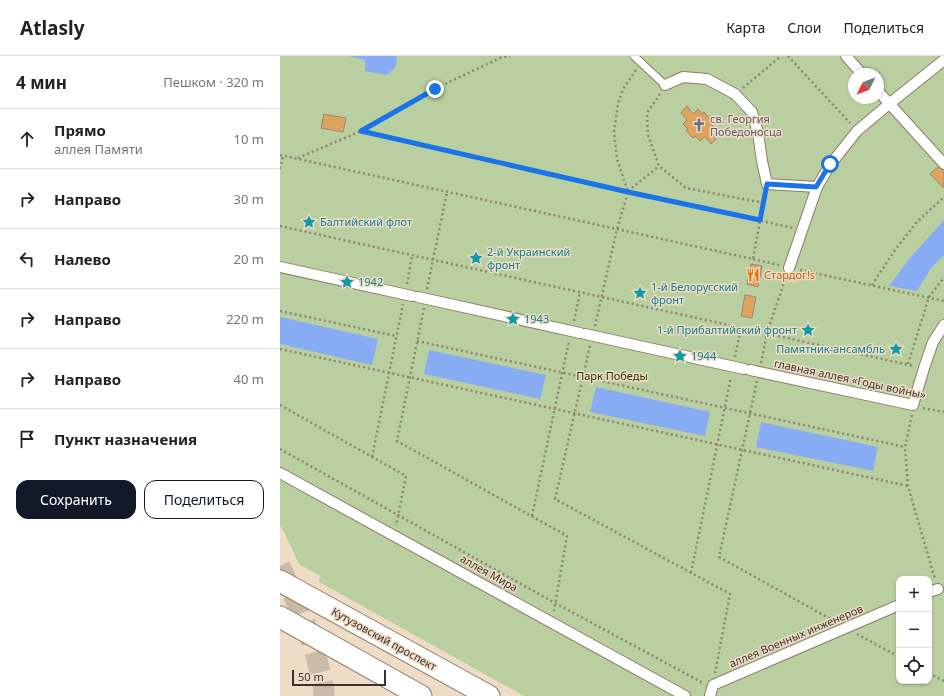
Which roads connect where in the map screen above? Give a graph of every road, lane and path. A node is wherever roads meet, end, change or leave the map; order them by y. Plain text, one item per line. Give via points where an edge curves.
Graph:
1 (510, 56) edge
2 (634, 56) edge
3 (781, 56) edge
4 (788, 56) edge
5 (846, 56) edge
6 (944, 60) edge
7 (641, 63) junction
8 (857, 68) edge
9 (665, 85) junction
10 (735, 94) junction
11 (884, 98) edge
12 (889, 104) junction
13 (361, 131) junction
14 (857, 131) junction
15 (281, 156) edge
16 (297, 159) junction
17 (944, 164) edge
18 (659, 166) junction
19 (280, 169) edge
20 (767, 184) junction
21 (816, 187) junction
22 (447, 192) junction
23 (628, 192) junction
24 (944, 198) edge
25 (764, 203) junction
26 (760, 220) junction
27 (280, 226) edge
28 (617, 229) junction
29 (802, 230) junction
30 (753, 259) junction
31 (433, 260) junction
32 (280, 267) edge
33 (789, 268) junction
34 (944, 277) edge
35 (872, 285) junction
36 (580, 292) junction
37 (602, 297) junction
38 (929, 297) junction
39 (419, 298) junction
40 (944, 301) edge
41 (280, 311) edge
42 (944, 324) edge
43 (741, 328) junction
44 (582, 333) junction
45 (767, 333) junction
46 (417, 340) junction
47 (280, 349) edge
48 (908, 364) junction
49 (733, 366) junction
50 (924, 368) junction
51 (751, 370) junction
52 (563, 372) junction
53 (389, 373) junction
54 (410, 377) junction
55 (584, 377) junction
56 (280, 405) edge
57 (914, 406) junction
58 (725, 408) junction
59 (555, 409) junction
60 (944, 412) edge
61 (575, 413) junction
62 (750, 413) junction
63 (718, 444) junction
64 (905, 447) junction
65 (280, 449) edge
66 (742, 450) junction
67 (372, 457) junction
68 (280, 473) edge
69 (908, 486) junction
70 (399, 516) junction
71 (532, 516) junction
72 (394, 535) junction
73 (691, 573) junction
74 (280, 580) edge
75 (933, 591) edge
76 (555, 603) junction
77 (896, 606) edge
78 (280, 617) edge
79 (552, 622) junction
80 (846, 628) junction
81 (896, 655) edge
82 (932, 675) edge
83 (944, 681) edge
84 (712, 690) edge
85 (421, 696) edge
86 (489, 696) edge
87 (685, 696) edge

1 - 13 path via 500,58 440,86
2 - 7 lane
3 - 10 path
4 - 14 path
5 - 8 street
6 - 12 street
7 - 9 lane
7 - 23 path via 623,89 614,132 617,159
9 - 10 street via 683,77 707,79
9 - 18 path via 648,113 648,135
10 - 20 street via 752,112
11 - 12 street
12 - 14 street
12 - 17 street
13 - 16 path
13 - 23 path
14 - 21 street via 830,164
15 - 16 path
15 - 19 path
16 - 22 path
18 - 23 path
18 - 25 path via 686,188
20 - 21 street
20 - 25 path
21 - 29 street
22 - 28 path
22 - 31 path
23 - 26 path
23 - 28 path
24 - 35 path via 916,224
25 - 26 path
26 - 29 path
26 - 30 path
27 - 31 path
28 - 30 path
28 - 37 path
29 - 33 street
30 - 33 path
31 - 36 path
31 - 39 path
32 - 39 street, главная аллея «Годы войны»
33 - 35 path
33 - 45 path
34 - 38 path
35 - 38 path
36 - 37 path
36 - 44 path
37 - 43 path
37 - 44 path
38 - 40 path
38 - 48 path
39 - 44 street, главная аллея «Годы войны»
39 - 46 path
41 - 53 path via 396,336
42 - 50 street via 933,342
43 - 45 path
43 - 49 path
44 - 49 street, главная аллея «Годы войны»
44 - 52 path
44 - 55 path
45 - 48 path
45 - 51 path
46 - 52 path
46 - 54 path
47 - 53 path
48 - 50 path
49 - 51 street, главная аллея «Годы войны»
49 - 58 path
50 - 57 street
51 - 57 street, главная аллея «Годы войны»
51 - 62 path
52 - 55 path
52 - 59 path
53 - 54 path
53 - 67 path
54 - 59 path
54 - 71 path via 397,441
55 - 58 path
55 - 61 path
56 - 67 path
57 - 60 path, главная аллея «Годы войны»
57 - 64 path
58 - 62 path
58 - 63 path
59 - 61 path
59 - 71 path
61 - 63 path
61 - 73 path via 555,499
62 - 64 path
62 - 66 path
63 - 66 path
63 - 73 path
64 - 69 path
65 - 70 path
66 - 69 path
66 - 80 path via 719,557
67 - 70 path via 406,476
68 - 72 street, аллея Мира
69 - 75 path
70 - 72 path
70 - 76 path
71 - 76 path via 567,536
72 - 79 street, аллея Мира
73 - 84 path via 730,594
74 - 86 main road, Кутузовский проспект
76 - 79 path
76 - 84 path
77 - 80 street, аллея Военных инженеров
78 - 85 main road
79 - 87 street, аллея Мира
80 - 81 path
80 - 84 street, аллея Военных инженеров
82 - 83 path

